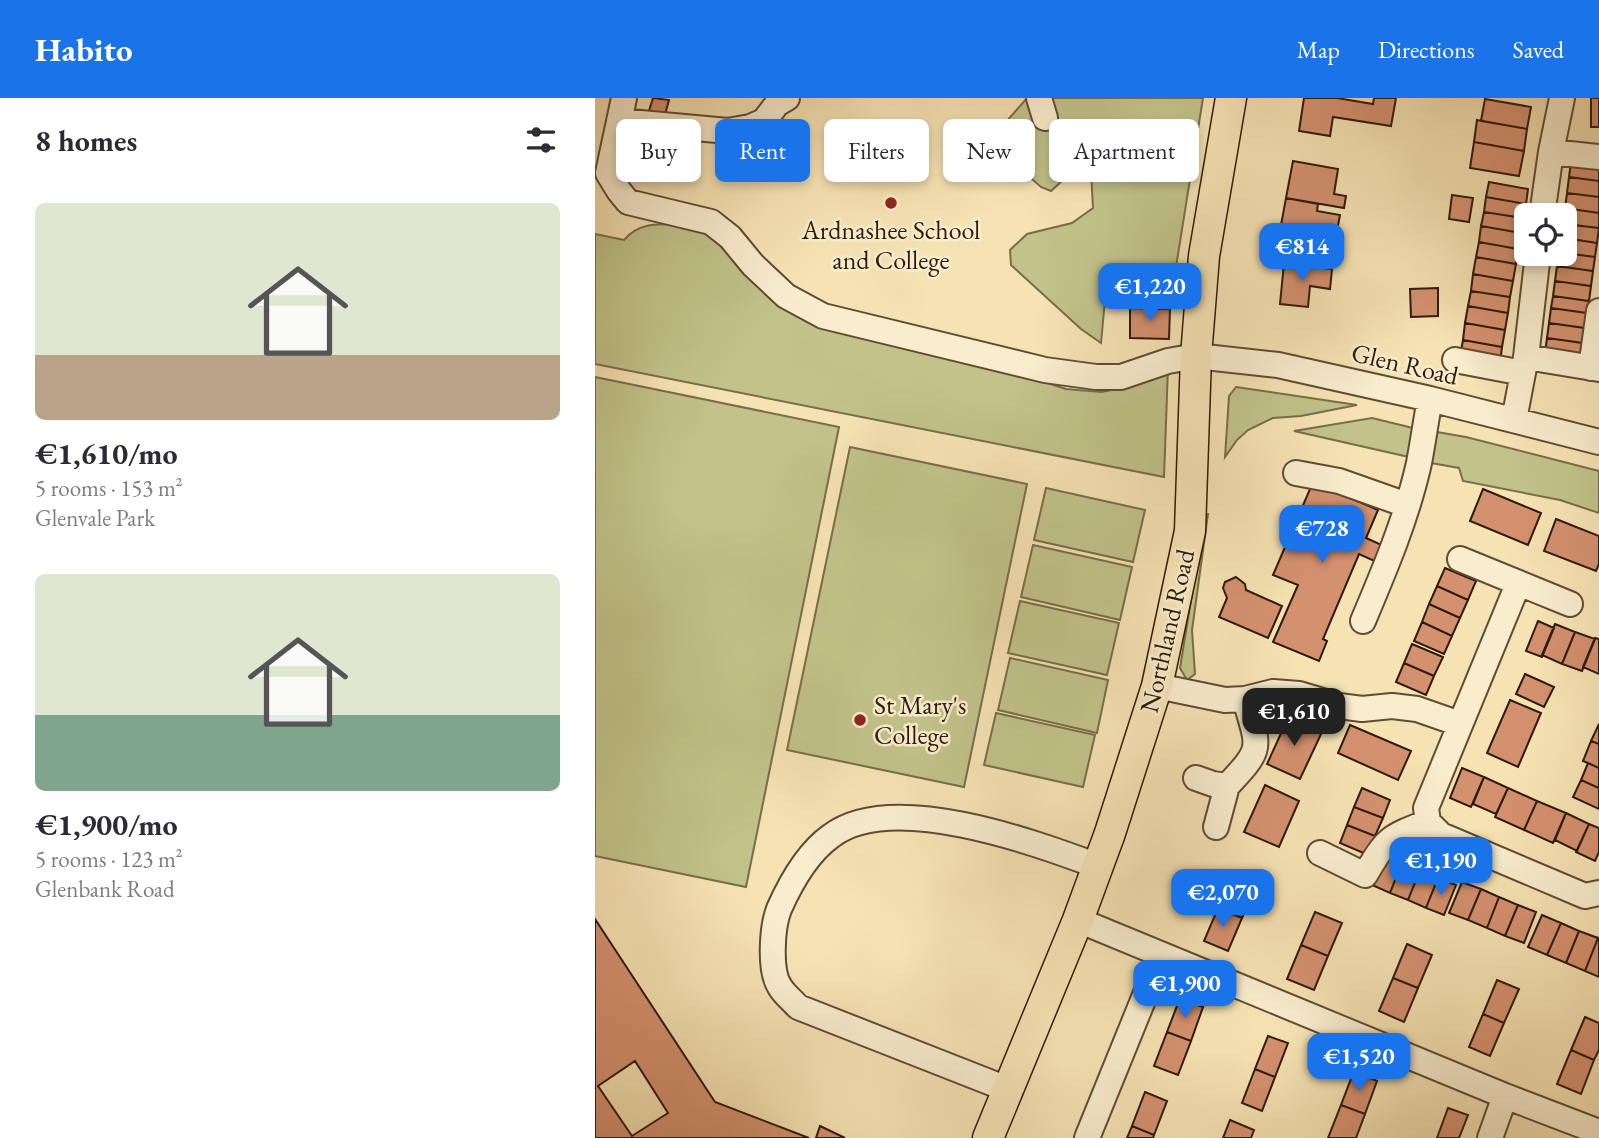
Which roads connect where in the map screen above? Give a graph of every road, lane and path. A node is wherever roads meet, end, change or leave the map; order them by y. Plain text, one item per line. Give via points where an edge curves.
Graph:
1 (787, 98) edge
2 (1231, 98) edge
3 (1562, 98) edge
4 (622, 109) edge
5 (1551, 152) junction
6 (1599, 157) edge
7 (1544, 203) edge
8 (1537, 266) edge
9 (1599, 311) edge
10 (1196, 356) junction
11 (1455, 360) dead end
12 (1525, 365) junction
13 (1595, 368) edge
14 (1430, 399) junction
15 (1514, 420) junction
16 (1599, 442) edge
17 (1296, 473) dead end
18 (1407, 505) junction
19 (1460, 559) dead end
20 (1518, 584) junction
21 (1570, 604) dead end
22 (1363, 621) dead end
23 (1157, 686) junction
24 (1245, 699) junction
25 (1460, 724) junction
26 (1195, 778) dead end
27 (1227, 786) junction
28 (1428, 822) junction
29 (1216, 827) dead end
30 (1320, 853) dead end
31 (1098, 866) junction
32 (1599, 893) edge
33 (1078, 920) junction
34 (1161, 956) junction
35 (1007, 1089) junction
36 (1505, 1096) junction
37 (1597, 1131) edge
38 (988, 1138) edge
39 (1087, 1138) edge
40 (1490, 1138) edge

1 - 4 street via 764,121 728,131
2 - 10 main road, Northland Road via 1204,256
3 - 5 street
4 - 10 street, Glen Road via 608,173 628,202 711,222 786,296 824,316 1045,370 1096,377 1121,377
5 - 6 street
5 - 7 street
8 - 12 street
9 - 13 street
10 - 14 street, Glen Road via 1277,365
10 - 23 main road, Northland Road via 1190,531
11 - 12 street
12 - 13 street
12 - 15 street
14 - 15 street, Glen Road
14 - 18 street
15 - 16 street, Glen Road
17 - 18 street via 1339,481
18 - 22 street
19 - 20 street
20 - 21 street
20 - 25 street
23 - 24 street via 1225,700
23 - 31 main road, Northland Road
24 - 25 street via 1273,692 1299,694 1350,708 1417,709
24 - 27 street via 1257,742 1251,761
25 - 28 street via 1426,808
26 - 27 street
27 - 29 street
28 - 30 street via 1393,835 1364,875
28 - 32 street via 1441,835 1585,896
31 - 33 main road, Northland Road
31 - 35 street via 966,825 874,817 831,835 806,860 774,921 772,950 778,986 798,1007
33 - 34 street
33 - 35 main road, Northland Road
34 - 36 street
34 - 39 street
35 - 38 main road, Northland Road
36 - 37 street
36 - 40 street

